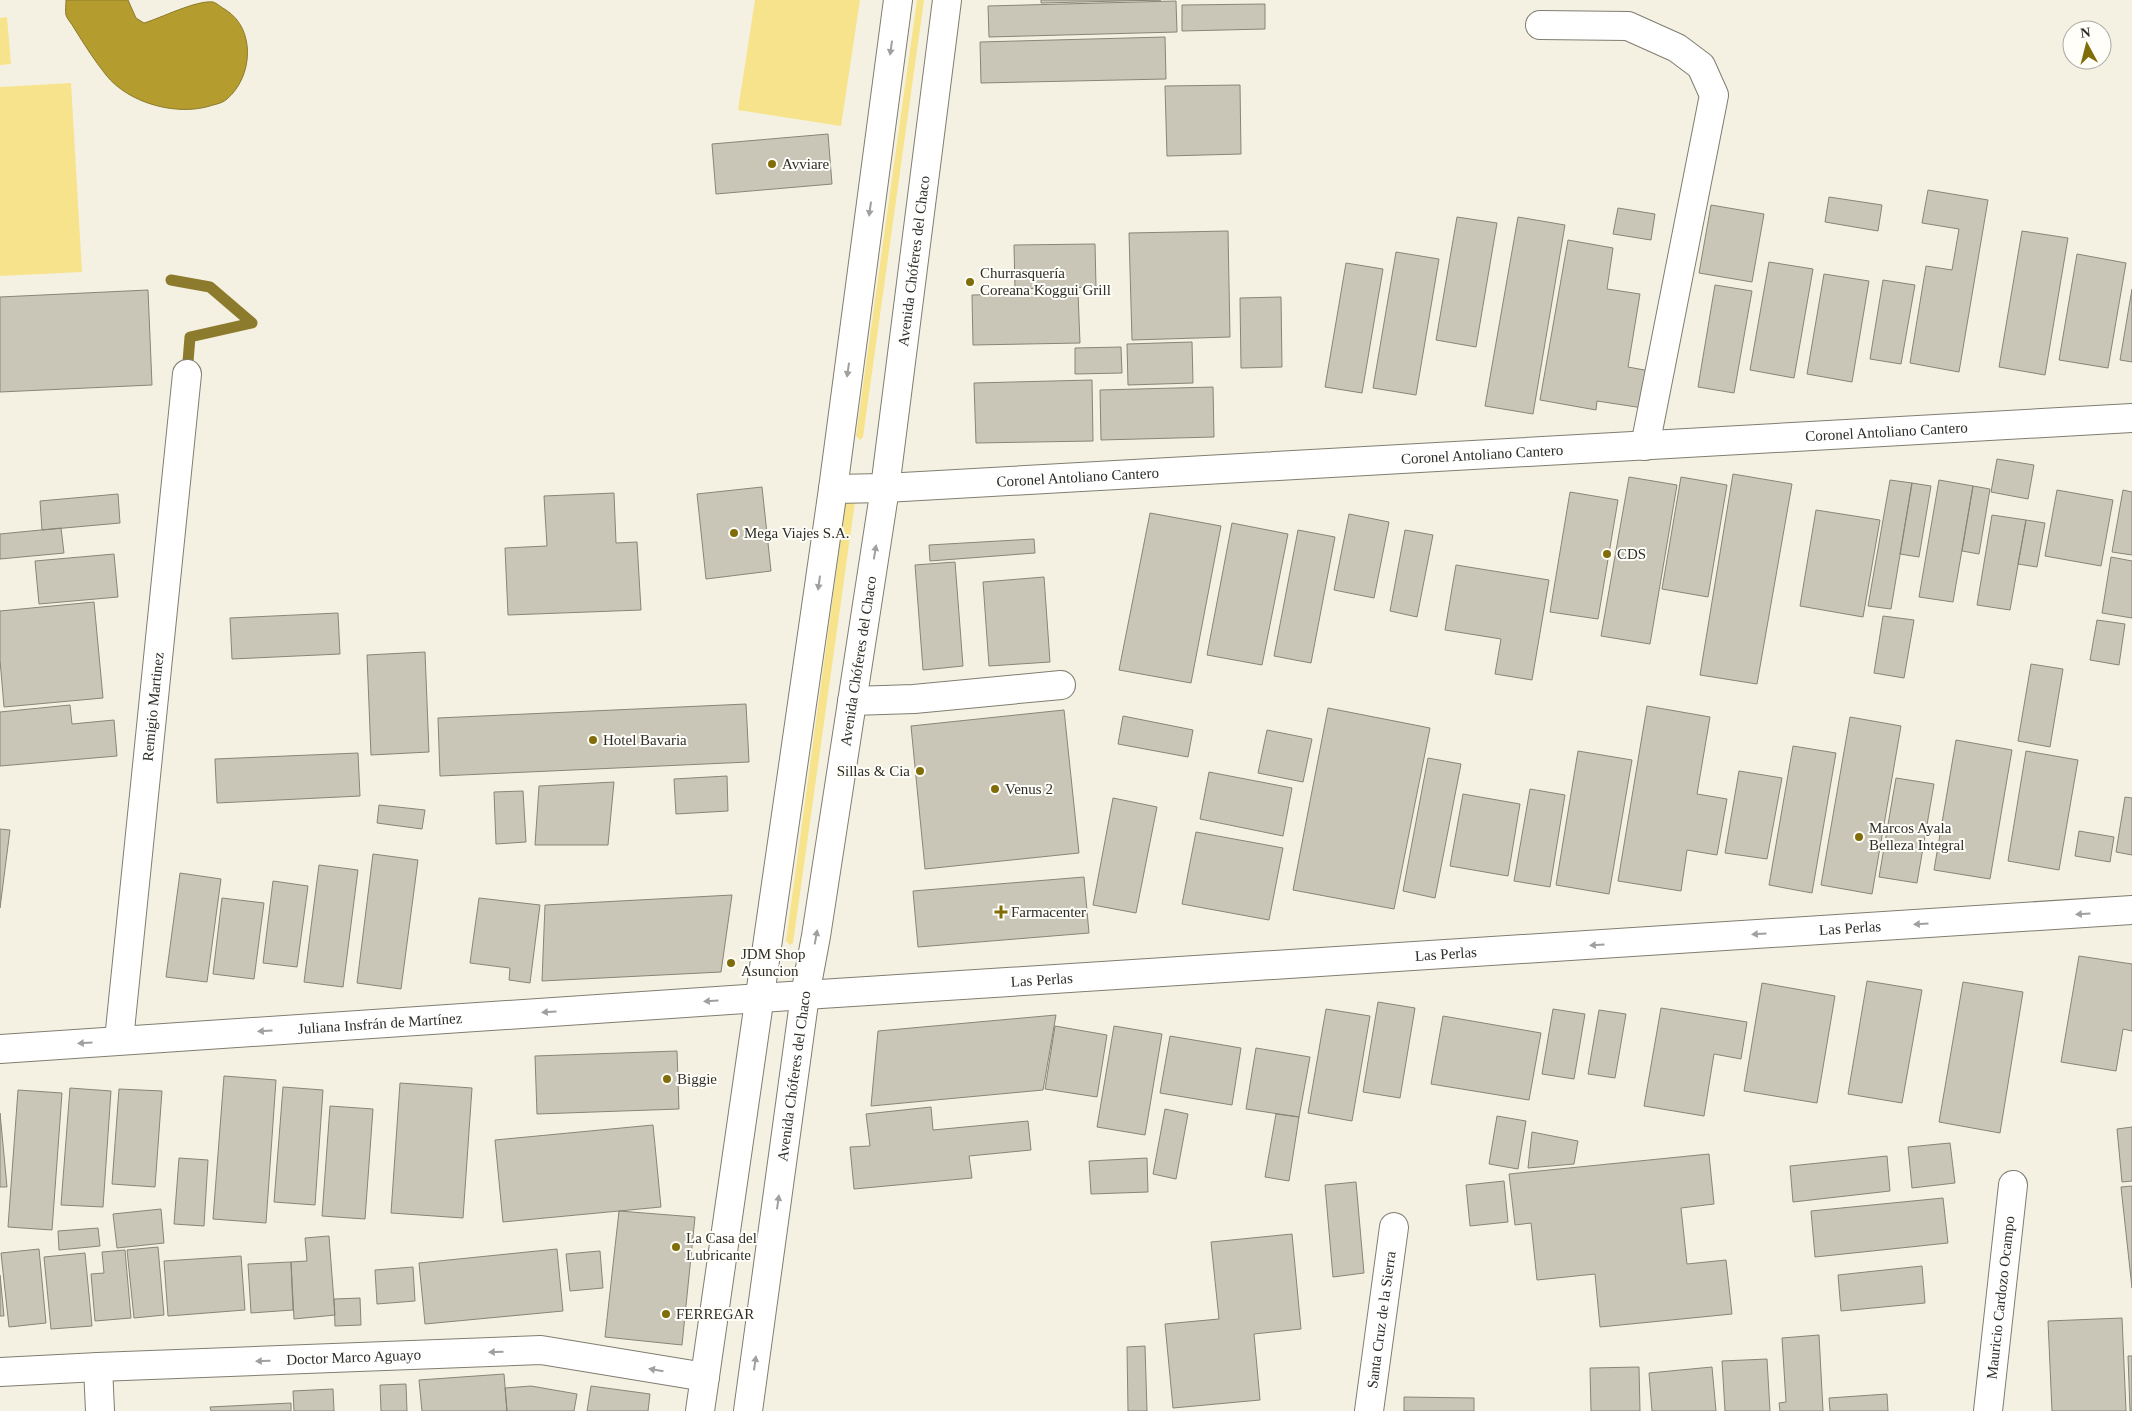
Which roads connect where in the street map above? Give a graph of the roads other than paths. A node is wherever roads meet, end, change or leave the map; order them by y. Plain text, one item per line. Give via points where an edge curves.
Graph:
1 (898, 0) edge
2 (947, 0) edge
3 (1540, 26) dead end
4 (187, 374) dead end
5 (2132, 418) edge
6 (1645, 446) junction
7 (885, 488) junction
8 (832, 489) junction
9 (1061, 685) dead end
10 (852, 701) junction
11 (2132, 910) edge
12 (805, 995) junction
13 (760, 999) junction
14 (119, 1040) junction
15 (0, 1049) edge
16 (2013, 1185) dead end
17 (1394, 1227) dead end
18 (98, 1367) junction
19 (0, 1372) edge
20 (705, 1377) junction
21 (100, 1411) edge
22 (700, 1411) edge
23 (748, 1411) edge
24 (1369, 1411) edge
25 (1988, 1411) edge

1 -> 8 street
2 - 7 street, Avenida Chóferes del Chaco
3 - 6 street via 1628,26 1677,48 1701,66 1714,95
4 - 14 street, Remigio Martinez
5 - 6 street, Coronel Antoliano Cantero
6 - 7 street, Coronel Antoliano Cantero
7 - 8 street, Coronel Antoliano Cantero
10 -> 7 street, Avenida Chóferes del Chaco
8 -> 13 street
9 - 10 street via 914,699
12 -> 10 street, Avenida Chóferes del Chaco
11 -> 12 street, Las Perlas
12 - 13 street, Las Perlas
23 -> 12 street, Avenida Chóferes del Chaco
13 -> 14 street, Juliana Insfrán de Martínez
13 - 20 street
14 -> 15 street, Juliana Insfrán de Martínez
16 - 25 street, Mauricio Cardozo Ocampo
17 - 24 street, Santa Cruz de la Sierra
18 - 19 street, Doctor Marco Aguayo
20 -> 18 street, Doctor Marco Aguayo via 541,1350
18 - 21 street
20 - 22 street

